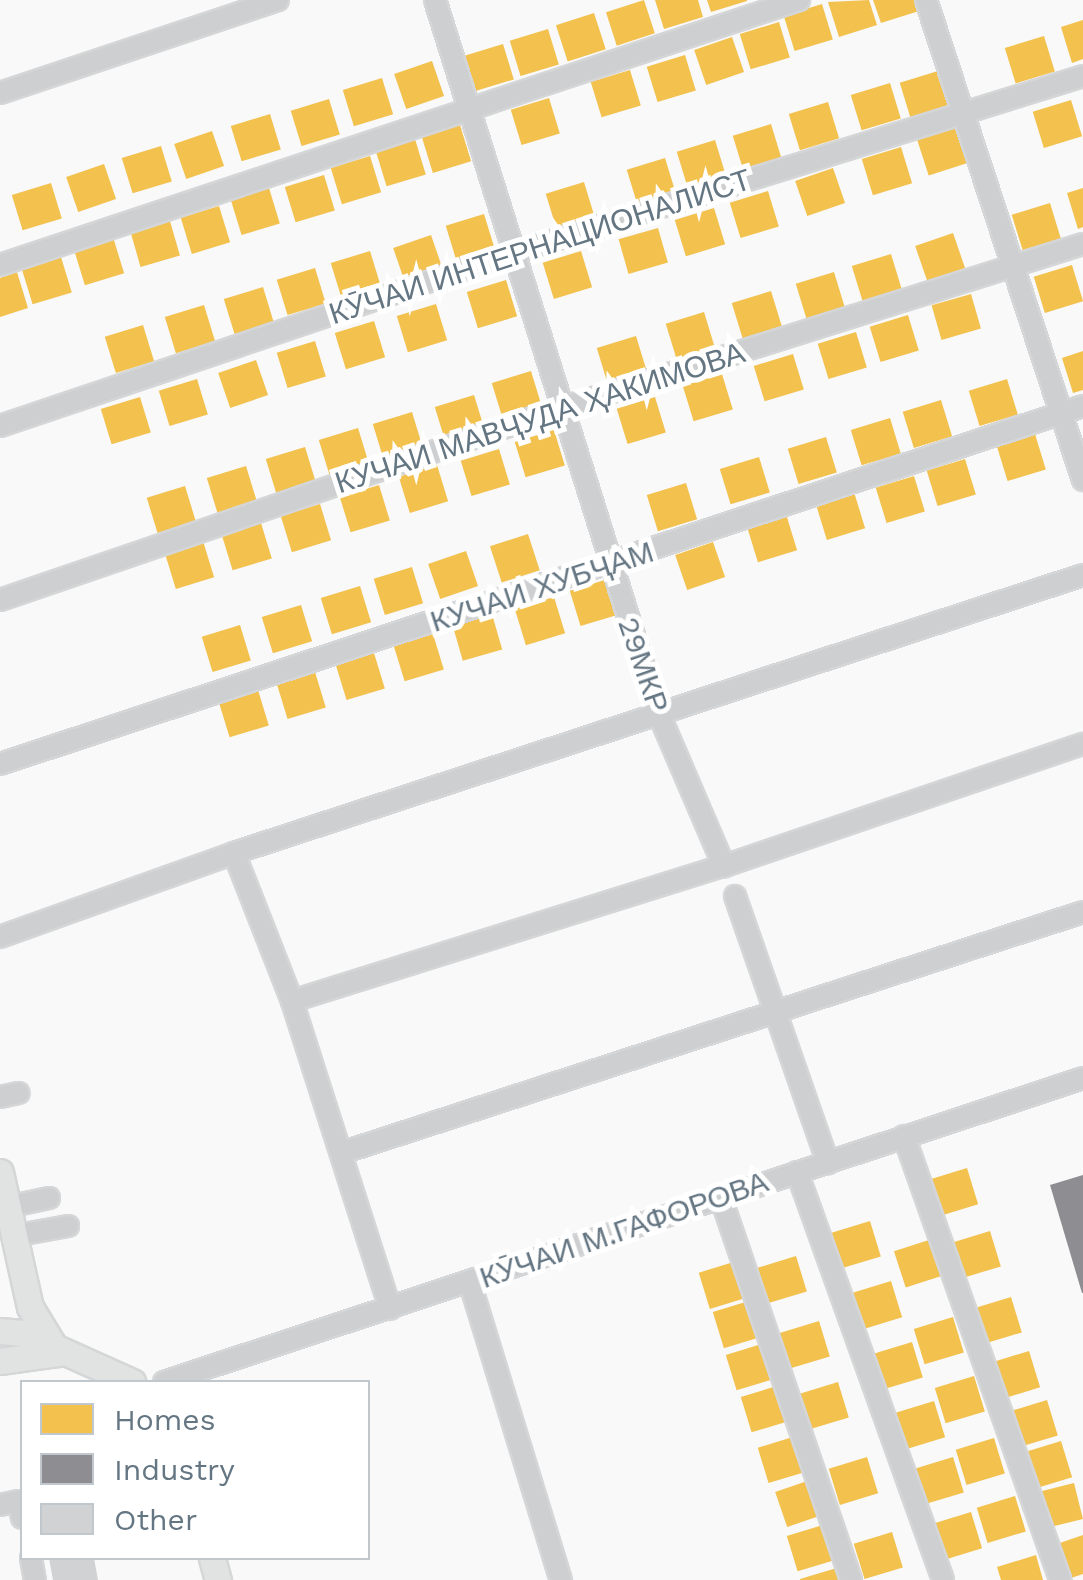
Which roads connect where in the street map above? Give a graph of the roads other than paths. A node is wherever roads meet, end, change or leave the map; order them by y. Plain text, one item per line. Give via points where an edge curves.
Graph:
1 (278, 0) edge
2 (435, 0) edge
3 (799, 0) edge
4 (926, 0) edge
5 (1083, 76) edge
6 (0, 93) edge
7 (471, 106) junction
8 (962, 115) junction
9 (1083, 244) edge
10 (516, 252) junction
11 (0, 264) edge
12 (1014, 266) junction
13 (1083, 406) edge
14 (561, 408) junction
15 (1061, 413) junction
16 (0, 426) edge
17 (1083, 480) edge
18 (611, 567) junction
19 (1083, 575) edge
20 (0, 600) edge
21 (658, 712) junction
22 (1083, 744) edge
23 (0, 764) edge
24 (234, 853) junction
25 (724, 866) junction
26 (735, 896) dead end
27 (1083, 912) edge
28 (0, 937) edge
29 (292, 1000) junction
30 (775, 1016) junction
31 (1083, 1078) edge
32 (904, 1136) junction
33 (341, 1152) junction
34 (828, 1163) junction
35 (0, 1172) edge
36 (797, 1172) junction
37 (720, 1195) junction
38 (49, 1198) dead end
39 (7, 1206) junction
40 (68, 1226) dead end
41 (12, 1236) junction
42 (470, 1283) junction
43 (30, 1307) junction
44 (390, 1309) junction
45 (0, 1331) edge
46 (58, 1352) junction
47 (0, 1362) edge
48 (127, 1380) edge
49 (170, 1380) edge
50 (0, 1505) edge
51 (20, 1507) edge
52 (560, 1580) edge
53 (850, 1580) edge
54 (943, 1580) edge
55 (1060, 1580) edge

1 - 6 street
2 - 7 street, 29МКР
3 - 7 street
4 - 8 street
5 - 8 street, КӮЧАИ ИНТЕРНАЦИОНАЛИСТ
7 - 10 street, 29МКР
7 - 11 street
8 - 10 street, КӮЧАИ ИНТЕРНАЦИОНАЛИСТ
8 - 12 street
9 - 12 street, КУЧАИ МАВҶУДА ҲАКИМОВА
10 - 14 street, 29МКР
10 - 16 street, КӮЧАИ ИНТЕРНАЦИОНАЛИСТ
12 - 14 street, КУЧАИ МАВҶУДА ҲАКИМОВА
12 - 15 street
13 - 15 street, КУЧАИ ХУБҶАМ
14 - 18 street, 29МКР
14 - 20 street, КУЧАИ МАВҶУДА ҲАКИМОВА
15 - 17 street
15 - 18 street, КУЧАИ ХУБҶАМ
18 - 21 street, 29МКР
18 - 23 street, КУЧАИ ХУБҶАМ
19 - 21 street
21 - 24 street
21 - 25 street, 29МКР
22 - 25 street
24 - 28 street
24 - 29 street
25 - 29 street
26 - 30 street
27 - 30 street
29 - 33 street
30 - 33 street
30 - 34 street
31 - 32 street, КӮЧАИ М.ГАФОРОВА
32 - 34 street, КӮЧАИ М.ГАФОРОВА
32 - 55 street
33 - 44 street
34 - 36 street, КӮЧАИ М.ГАФОРОВА
35 - 39 main road
36 - 37 street, КӮЧАИ М.ГАФОРОВА
36 - 54 street
37 - 42 street, КӮЧАИ М.ГАФОРОВА
37 - 53 street
38 - 39 street
39 - 41 main road
40 - 41 street
41 - 43 main road
42 - 44 street, КӮЧАИ М.ГАФОРОВА
42 - 52 street
43 - 45 main road via 14,1328
43 - 46 main road
44 - 49 street, КӮЧАИ М.ГАФОРОВА
45 - 46 main road via 22,1333
46 - 47 main road
46 - 48 main road
50 - 51 street via 19,1501

